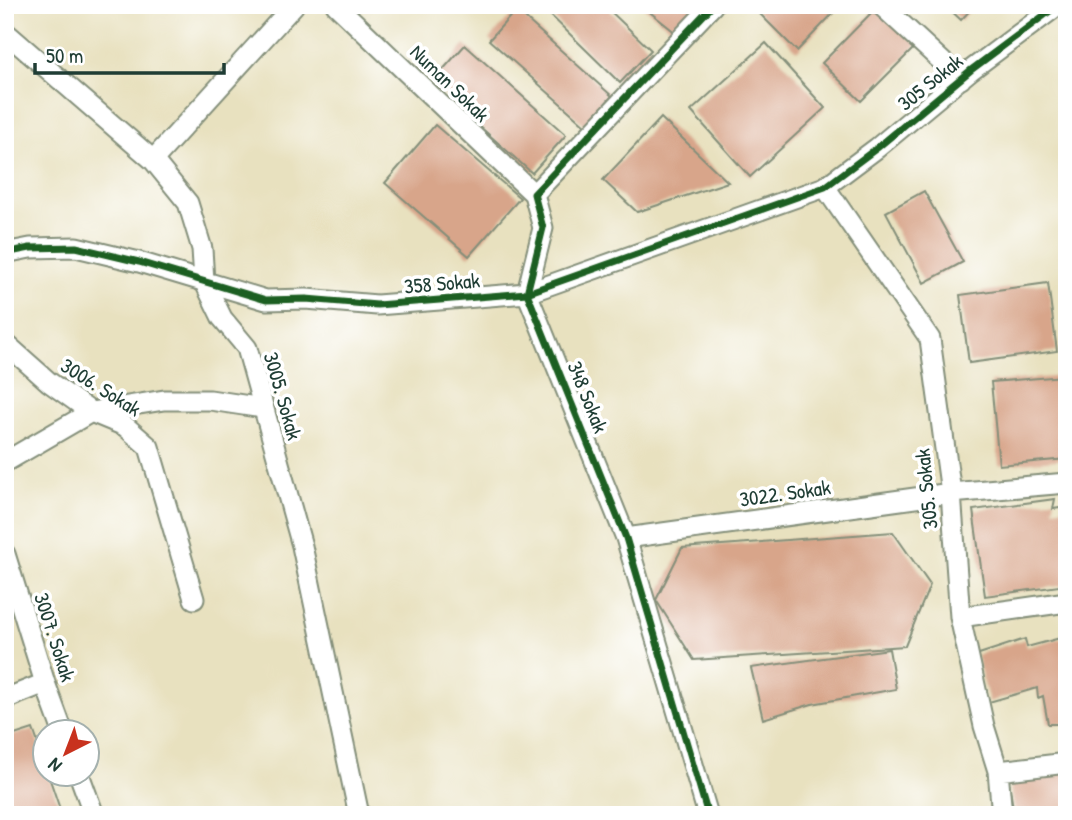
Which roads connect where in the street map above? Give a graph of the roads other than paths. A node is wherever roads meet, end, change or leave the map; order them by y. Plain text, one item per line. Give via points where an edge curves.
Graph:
1 (294, 5) edge
2 (336, 5) edge
3 (713, 5) edge
4 (881, 5) edge
5 (1058, 5) edge
6 (5, 32) edge
7 (961, 79) junction
8 (153, 160) junction
9 (825, 187) junction
10 (534, 194) junction
11 (5, 253) edge
12 (204, 281) junction
13 (527, 293) junction
14 (5, 343) edge
15 (263, 408) junction
16 (91, 412) junction
17 (5, 462) edge
18 (1067, 483) edge
19 (951, 493) junction
20 (626, 538) junction
21 (5, 554) edge
22 (194, 599) dead end
23 (1067, 602) edge
24 (960, 617) junction
25 (45, 683) junction
26 (5, 699) edge
27 (58, 718) edge
28 (1067, 763) edge
29 (998, 771) junction
30 (84, 788) edge
31 (94, 815) edge
32 (359, 815) edge
33 (708, 815) edge
34 (1002, 815) edge

1 - 8 street
2 - 10 street, Numan Sokak
3 - 10 street
4 - 7 street
5 - 7 street, 305 Sokak
6 - 8 street, 3005. Sokak
7 - 9 street, 305 Sokak
8 - 12 street, 3005. Sokak via 188,203 202,249
9 - 13 street
9 - 19 street, 305. Sokak via 930,339
10 - 13 street via 543,228
11 - 12 street, 358 Sokak via 76,247
12 - 13 street, 358 Sokak via 266,300 377,305
12 - 15 street, 3005. Sokak via 222,318 247,348
13 - 20 street, 348 Sokak
14 - 16 street, 3006. Sokak via 48,382
15 - 16 street via 210,400 164,400
15 - 32 street, 3005. Sokak via 302,546
16 - 17 street
16 - 22 street, 3006. Sokak via 125,426 149,447
18 - 19 street, 3022. Sokak
19 - 20 street, 3022. Sokak
19 - 24 street, 305. Sokak
20 - 33 street, 348 Sokak
21 - 25 street, 3007. Sokak
23 - 24 street
24 - 29 street, 305. Sokak
25 - 26 street
25 - 27 street, 3007. Sokak
28 - 29 street
29 - 34 street, 305. Sokak
30 - 31 street

